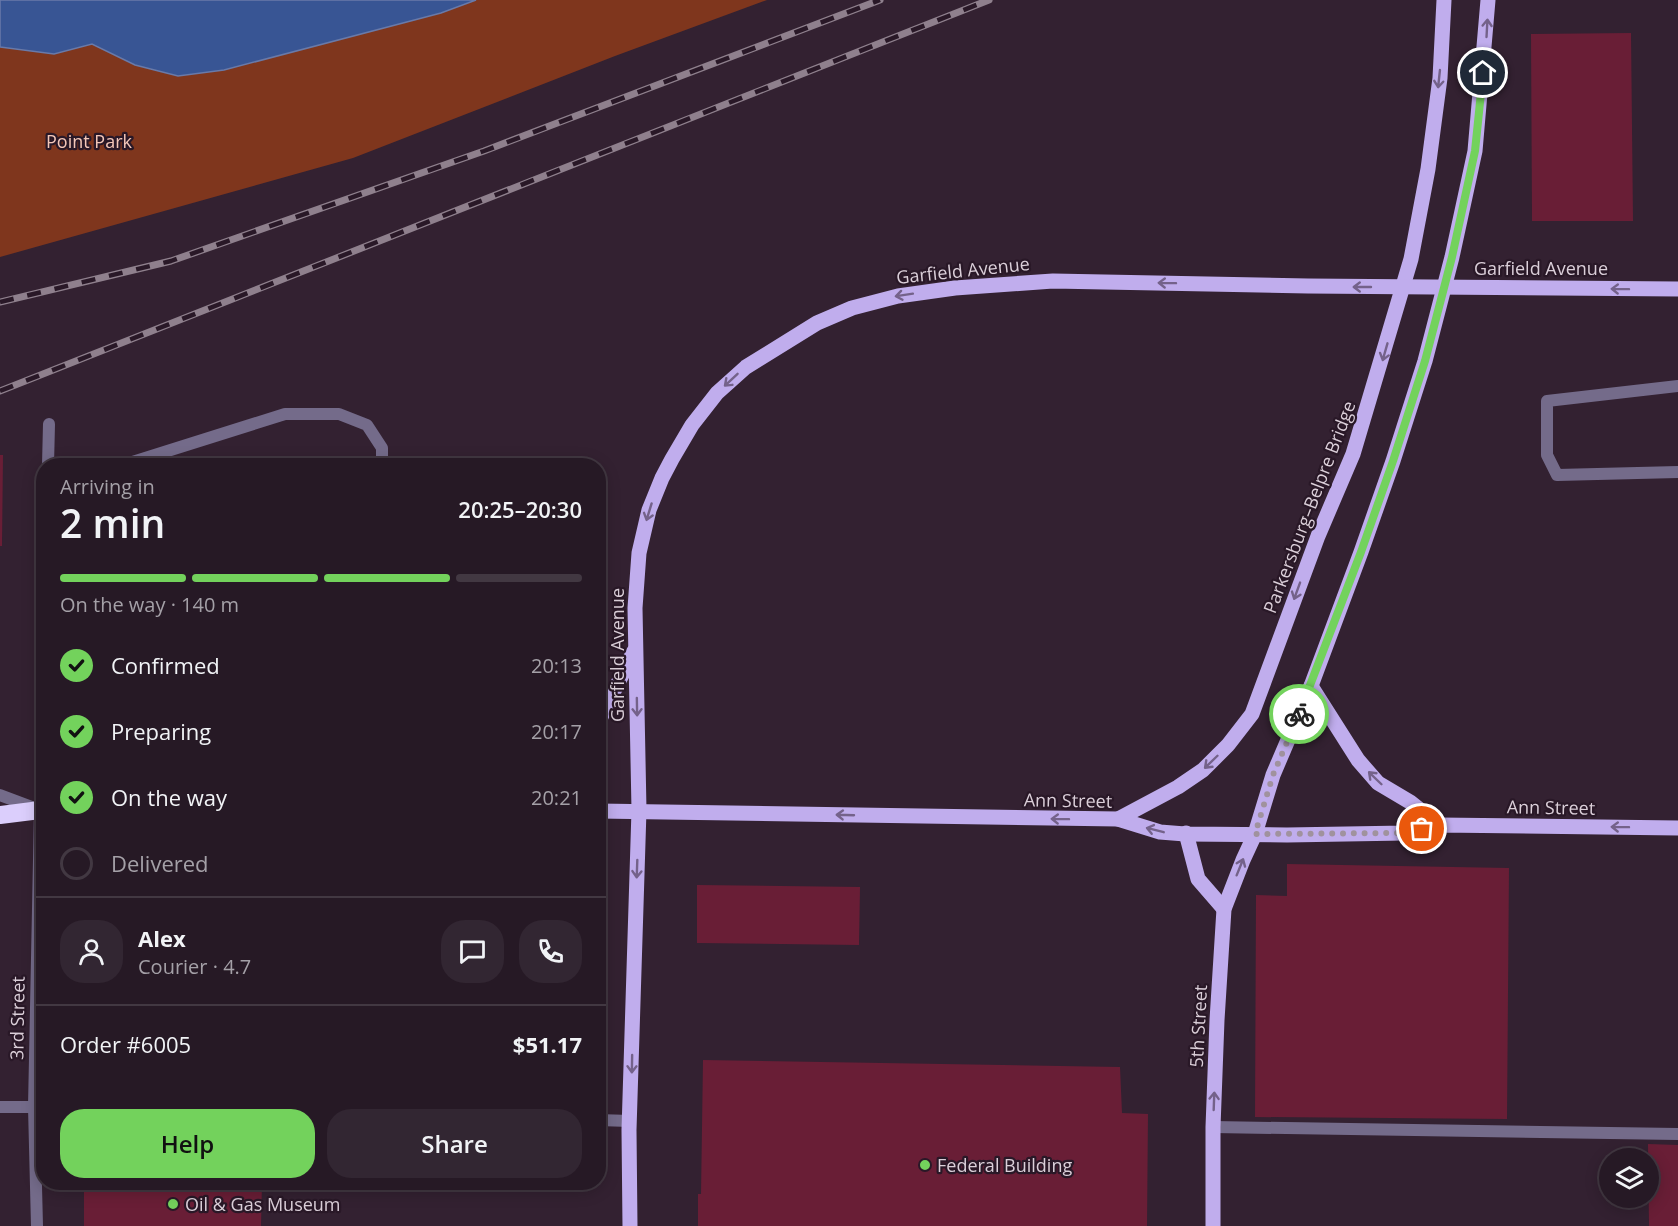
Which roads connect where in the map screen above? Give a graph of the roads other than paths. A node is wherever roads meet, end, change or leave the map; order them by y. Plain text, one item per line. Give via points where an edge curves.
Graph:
1 (1444, 0) edge
2 (1488, 0) edge
3 (1678, 289) edge
4 (1678, 386) edge
5 (49, 424) dead end
6 (48, 458) edge
7 (145, 458) edge
8 (382, 458) edge
9 (1678, 472) edge
10 (635, 648) junction
11 (1311, 686) junction
12 (606, 707) edge
13 (0, 795) edge
14 (36, 808) edge
15 (639, 810) junction
16 (36, 811) edge
17 (606, 811) edge
18 (0, 815) edge
19 (1118, 819) junction
20 (1439, 825) junction
21 (1678, 828) edge
22 (1186, 833) junction
23 (1255, 834) junction
24 (1224, 909) junction
25 (0, 1107) edge
26 (36, 1112) edge
27 (606, 1120) edge
28 (630, 1121) junction
29 (1213, 1127) junction
30 (1678, 1134) edge
31 (37, 1190) edge
32 (37, 1226) edge
33 (630, 1226) edge
34 (1213, 1226) edge

1 -> 19 main road, Parkersburg–Belpre Bridge via 1440,78 1411,259 1353,454 1252,714 1203,770
11 -> 2 main road via 1393,461 1452,257 1475,151
3 -> 10 main road, Garfield Avenue via 1053,281 898,296 852,308 817,323 746,367 717,393 692,425 649,510 639,553
4 - 9 street via 1547,400 1547,455 1557,475
5 - 6 street
7 - 8 street via 285,414 339,414 368,425 382,448
10 - 12 main road
10 -> 15 main road, Garfield Avenue
20 -> 11 main road via 1378,783 1358,760
11 - 23 main road via 1273,775
13 - 14 street
15 - 17 main road, Ann Street
19 -> 15 main road, Ann Street
15 -> 28 main road, Garfield Avenue
16 - 18 highway
22 -> 19 main road, Ann Street via 1160,832
21 -> 20 main road, Ann Street
20 - 23 main road, Ann Street via 1404,833
22 - 23 main road, Ann Street
22 - 24 main road via 1198,879
24 -> 23 main road, 5th Street
29 -> 24 main road, 5th Street
25 - 26 street
27 - 28 street
28 - 33 main road, Garfield Avenue
29 - 30 street
29 - 34 main road, 5th Street
31 - 32 street, 3rd Street

